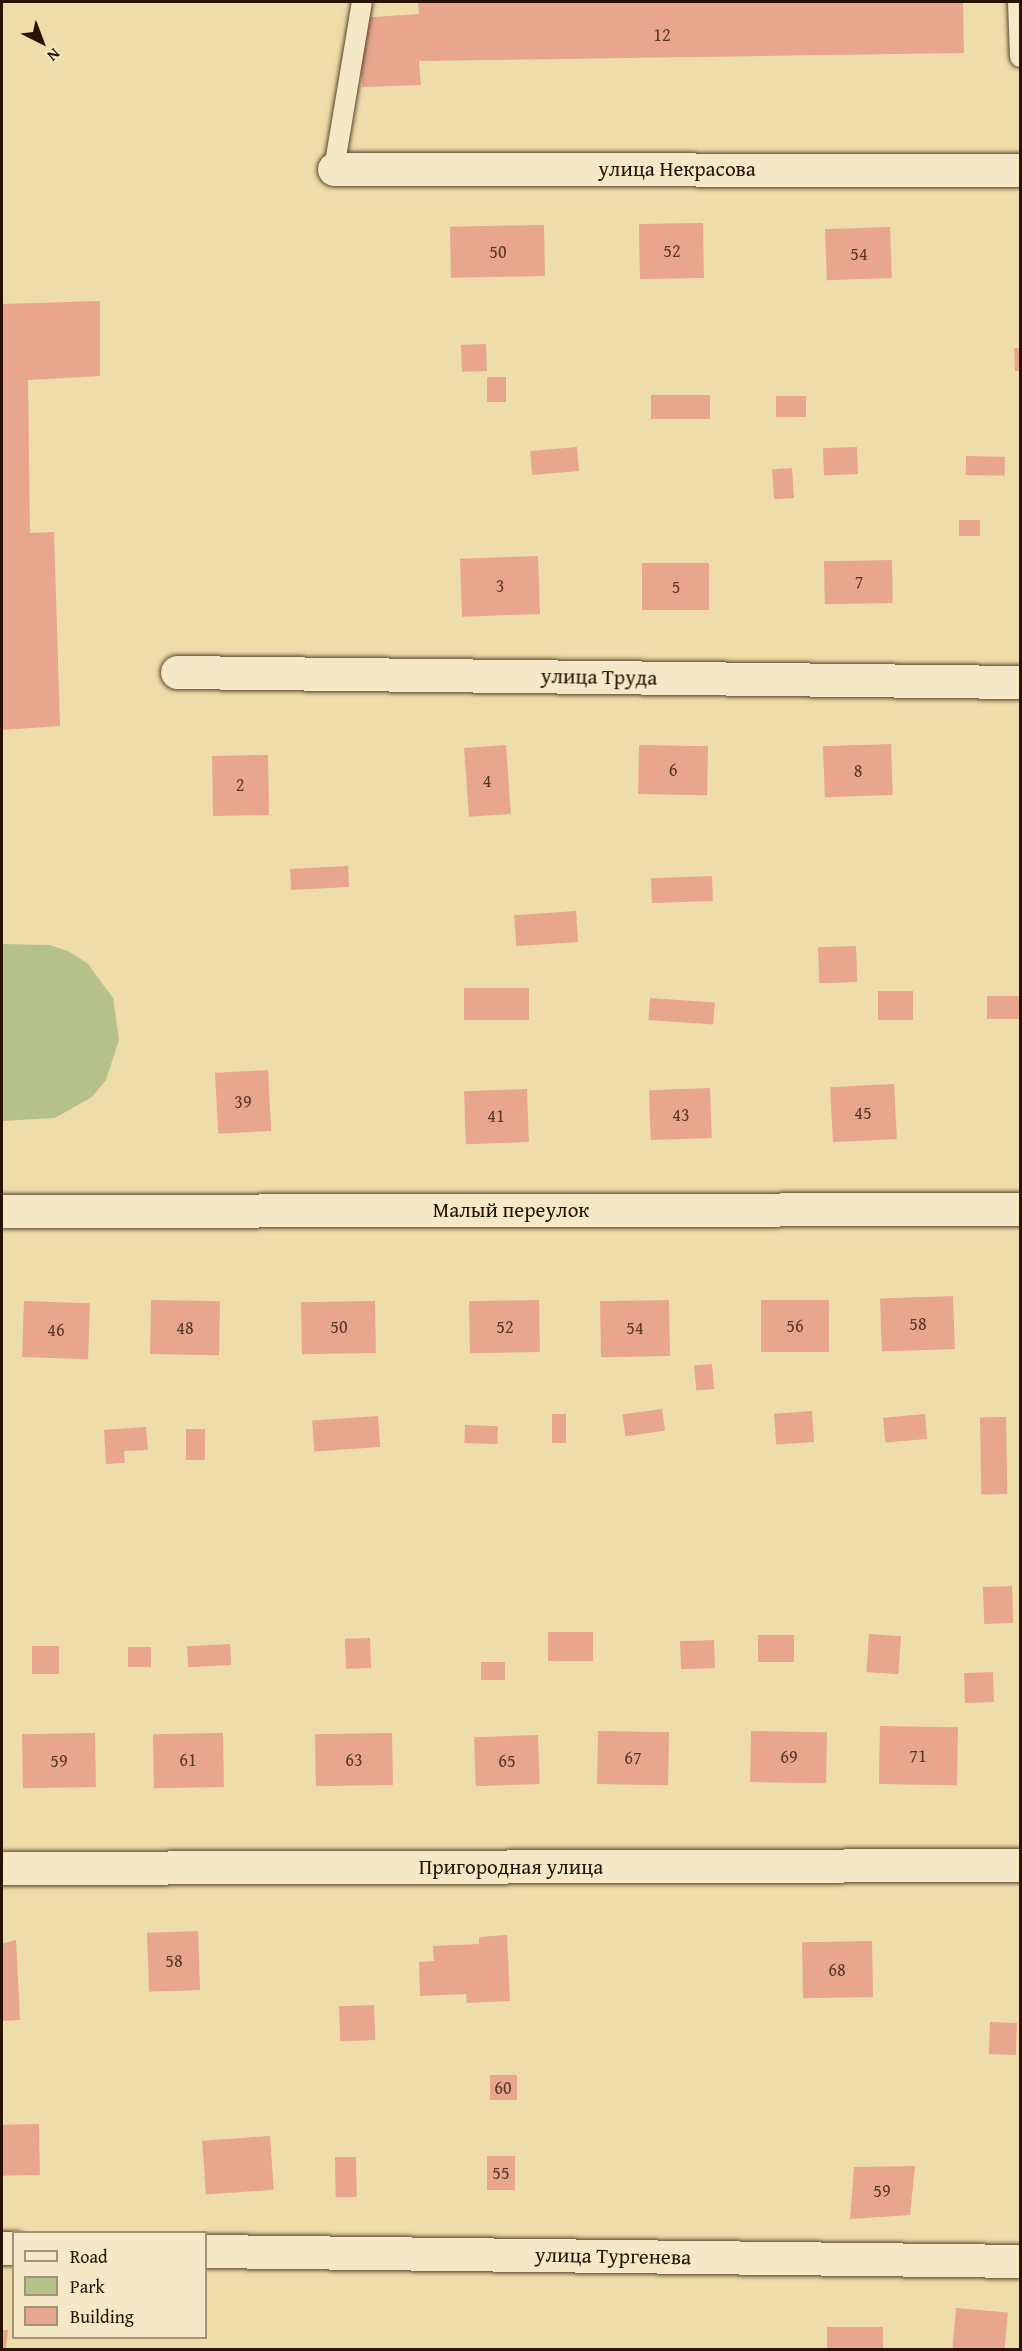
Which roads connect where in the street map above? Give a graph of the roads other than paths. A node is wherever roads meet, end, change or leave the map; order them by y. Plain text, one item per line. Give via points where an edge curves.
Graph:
1 (362, 2) edge
2 (1018, 2) edge
3 (1020, 57) edge
4 (334, 169) joint
5 (1020, 170) edge
6 (177, 672) dead end
7 (1020, 682) edge
8 (1020, 1209) edge
9 (2, 1211) edge
10 (1020, 1865) edge
11 (2, 1868) edge
12 (207, 2251) edge
13 (1020, 2261) edge

1 - 4 lane
2 - 3 lane
4 - 5 street, улица Некрасова
6 - 7 street, улица Труда
8 - 9 street, Малый переулок
10 - 11 street, Пригородная улица
12 - 13 street, улица Тургенева

